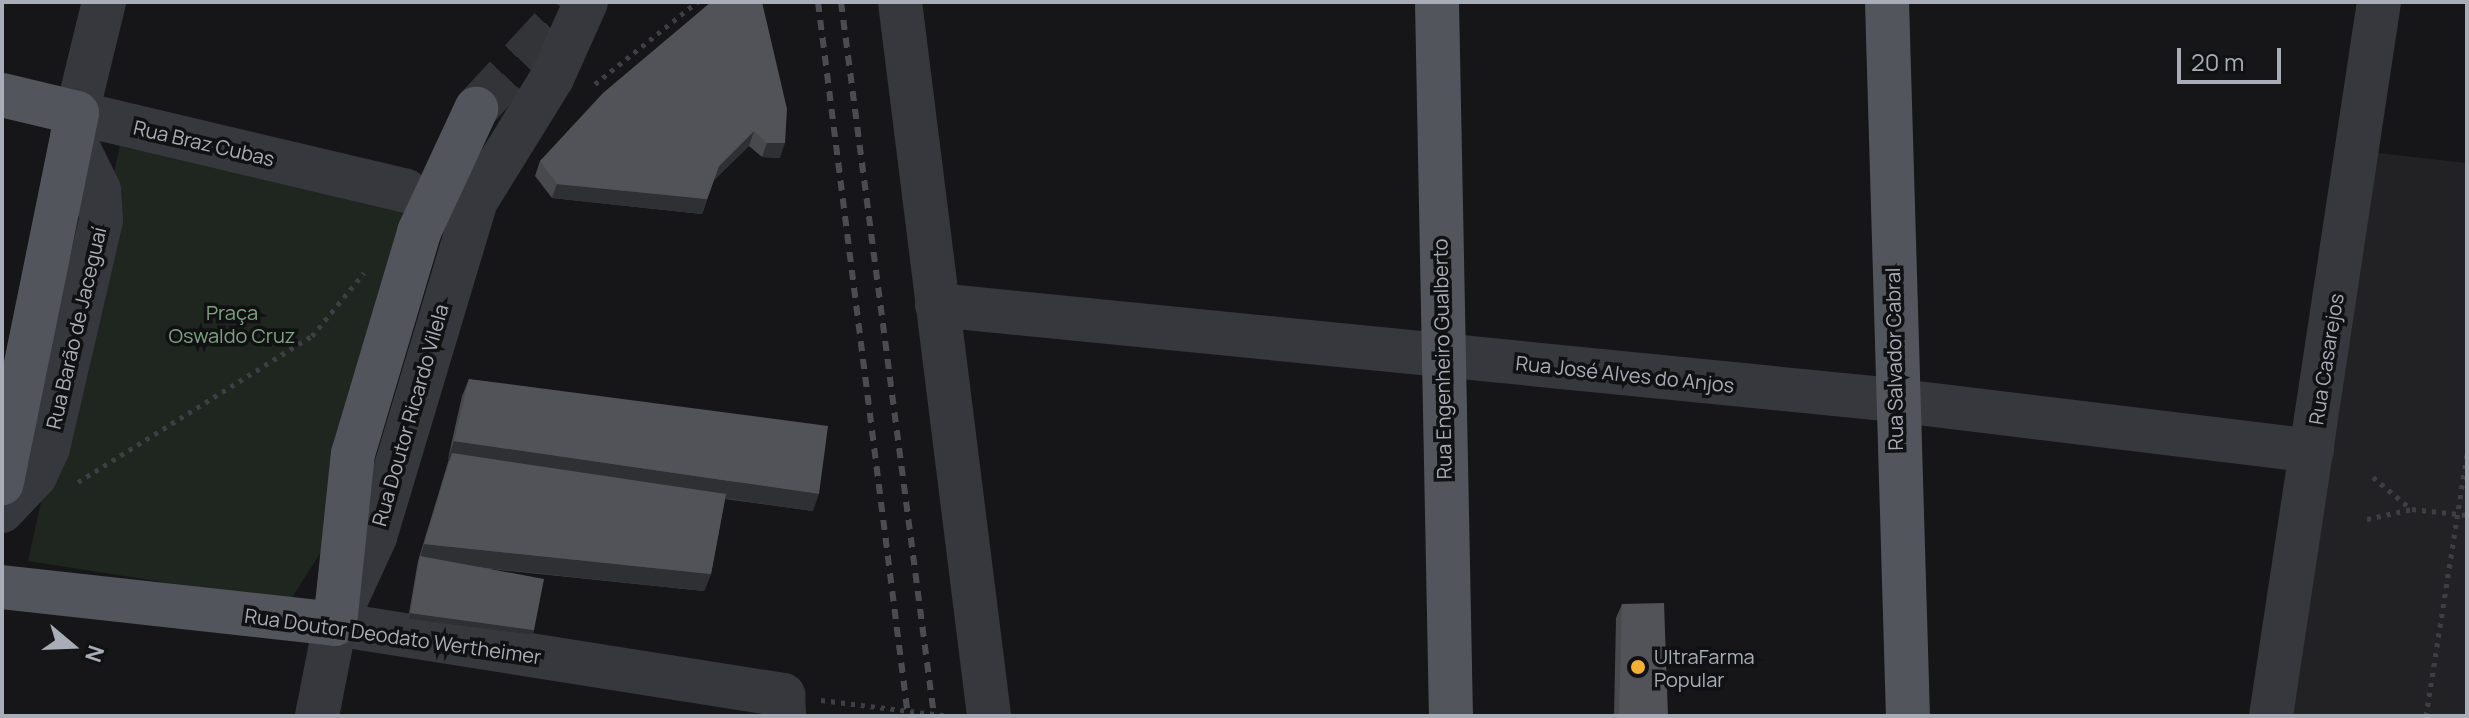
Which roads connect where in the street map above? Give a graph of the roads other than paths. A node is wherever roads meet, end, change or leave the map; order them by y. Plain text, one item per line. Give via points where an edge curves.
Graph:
1 (104, 2) edge
2 (586, 2) edge
3 (900, 2) edge
4 (1437, 2) edge
5 (1887, 2) edge
6 (2379, 2) edge
7 (2, 95) edge
8 (476, 109) tunnel mouth
9 (75, 124) junction
10 (406, 191) dead end
11 (937, 305) junction
12 (1441, 356) junction
13 (1893, 400) junction
14 (2312, 451) junction
15 (2, 483) edge
16 (2, 511) edge
17 (2, 587) edge
18 (335, 624) junction
19 (784, 706) edge
20 (317, 716) edge
21 (989, 716) edge
22 (1451, 716) edge
23 (1908, 716) edge
24 (2271, 716) edge

1 - 9 street, Rua Barão de Jaceguaí
2 - 18 street, Rua Doutor Ricardo Vilela via 552,78 476,201 379,524
3 - 11 street
4 - 12 main road, Rua Engenheiro Gualberto
5 - 13 main road, Rua Salvador Cabral
6 - 14 street, Rua Casarejos
7 - 9 main road, Rua Braz Cubas
8 - 18 main road via 419,232 353,454
9 - 10 street, Rua Braz Cubas via 217,146
9 - 15 main road, Rua Barão de Jaceguaí
9 - 16 street, Rua Barão de Jaceguaí via 99,190 101,220 48,448 35,476
11 - 12 street, Rua José Alves do Anjos
11 - 21 street
12 - 13 street, Rua José Alves do Anjos
12 - 22 main road, Rua Engenheiro Gualberto
13 - 14 street, Rua José Alves do Anjos
13 - 23 main road, Rua Salvador Cabral
14 - 24 street, Rua Casarejos
17 - 18 main road, Rua Doutor Deodato Wertheimer
18 - 19 street, Rua Doutor Deodato Wertheimer
18 - 20 street, Rua Doutor Ricardo Vilela

